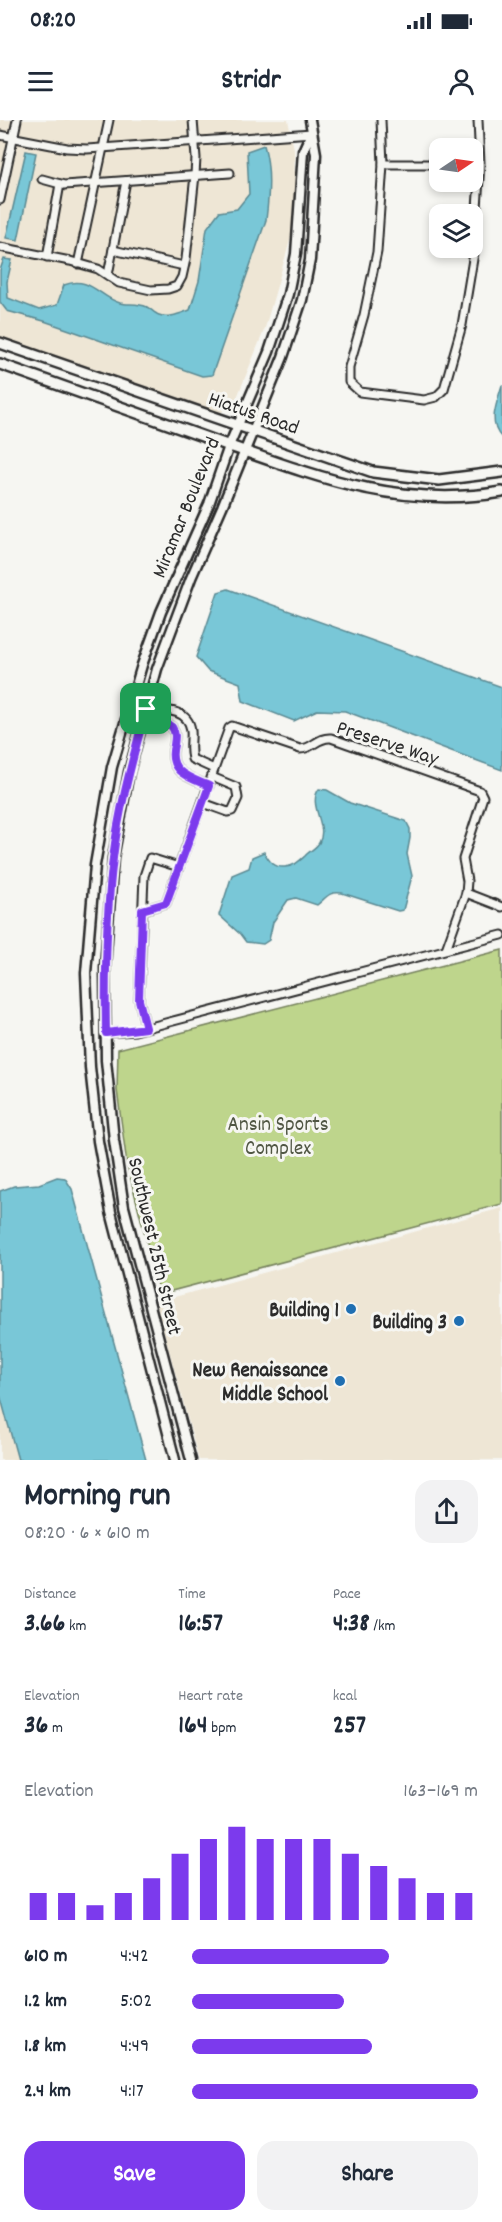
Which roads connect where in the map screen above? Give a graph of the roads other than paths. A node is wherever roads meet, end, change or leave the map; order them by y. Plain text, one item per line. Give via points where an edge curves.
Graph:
1 (17, 120) edge
2 (109, 120) edge
3 (193, 120) edge
4 (310, 120) edge
5 (381, 120) edge
6 (478, 120) edge
7 (312, 133) junction
8 (0, 135) edge
9 (14, 138) junction
10 (477, 138) edge
11 (195, 141) junction
12 (104, 147) junction
13 (383, 164) junction
14 (429, 164) edge
15 (230, 173) dead end
16 (195, 175) junction
17 (42, 180) dead end
18 (126, 181) junction
19 (96, 183) junction
20 (60, 184) junction
21 (475, 192) edge
22 (0, 200) edge
23 (0, 247) edge
24 (113, 250) junction
25 (47, 256) junction
26 (78, 264) junction
27 (184, 266) junction
28 (108, 275) junction
29 (0, 343) edge
30 (0, 364) edge
31 (237, 425) junction
32 (253, 430) junction
33 (229, 446) junction
34 (245, 452) junction
35 (502, 472) edge
36 (502, 492) edge
37 (146, 709) junction
38 (214, 769) junction
39 (212, 777) junction
40 (209, 786) junction
41 (203, 803) junction
42 (113, 858) joint
43 (95, 862) joint
44 (179, 867) junction
45 (466, 893) junction
46 (502, 907) edge
47 (142, 910) junction
48 (502, 935) edge
49 (446, 949) junction
50 (146, 1028) junction
51 (106, 1033) junction
52 (176, 1460) edge
53 (191, 1460) edge

1 - 9 street
2 - 12 street
3 - 11 street
4 - 7 street, Miramar Boulevard
5 - 13 street
6 - 10 street
7 - 11 street
7 - 31 street, Miramar Boulevard via 303,151 296,254 288,294 269,352
7 - 32 street, Miramar Boulevard via 316,154 309,260 302,300
8 - 9 street
9 - 12 street via 67,148
9 - 22 street
11 - 12 street
11 - 16 street
12 - 19 street
13 - 14 street
13 - 21 street via 377,252 349,367 349,382 360,392 424,400 436,397 444,389 462,325 474,253
15 - 16 street
16 - 18 street
16 - 27 street
17 - 20 street
18 - 19 street
18 - 24 street
19 - 20 street
19 - 26 street
20 - 25 street
23 - 25 street
24 - 27 street
24 - 28 street
25 - 26 street
26 - 28 street
27 - 28 street via 177,286 168,289 151,290 119,283
29 - 31 main road, Hiatus Road
30 - 33 main road, Hiatus Road
31 - 32 main road, Hiatus Road
31 - 33 street, Miramar Boulevard
32 - 34 street, Miramar Boulevard
32 - 35 main road, Hiatus Road via 374,472 439,480
33 - 34 main road, Hiatus Road
33 - 43 street, Miramar Boulevard via 142,665 112,767
34 - 36 main road, Hiatus Road via 366,490 436,498
34 - 37 street, Miramar Boulevard via 191,578
37 - 38 street via 181,714 191,729 192,759
37 - 40 street via 175,731 171,755 179,771
37 - 42 street, Miramar Boulevard
38 - 39 street, Preserve Way
38 - 45 street, Preserve Way via 232,726 300,749 311,747 318,739 331,738 480,791 483,797 462,862
39 - 40 street, Preserve Way
39 - 41 street via 236,787 238,798 228,812
40 - 41 street, Preserve Way
41 - 44 street, Preserve Way
42 - 51 street, Southwest 25th Street via 105,967
43 - 52 street, Southwest 25th Street via 86,973 98,1140 111,1212
44 - 47 street, Preserve Way via 166,903
44 - 47 street via 148,860
45 - 46 street
45 - 49 street, Preserve Way
47 - 50 street via 139,1000
48 - 49 street
49 - 50 street
50 - 51 street
51 - 53 street, Southwest 25th Street via 114,1140 124,1207

